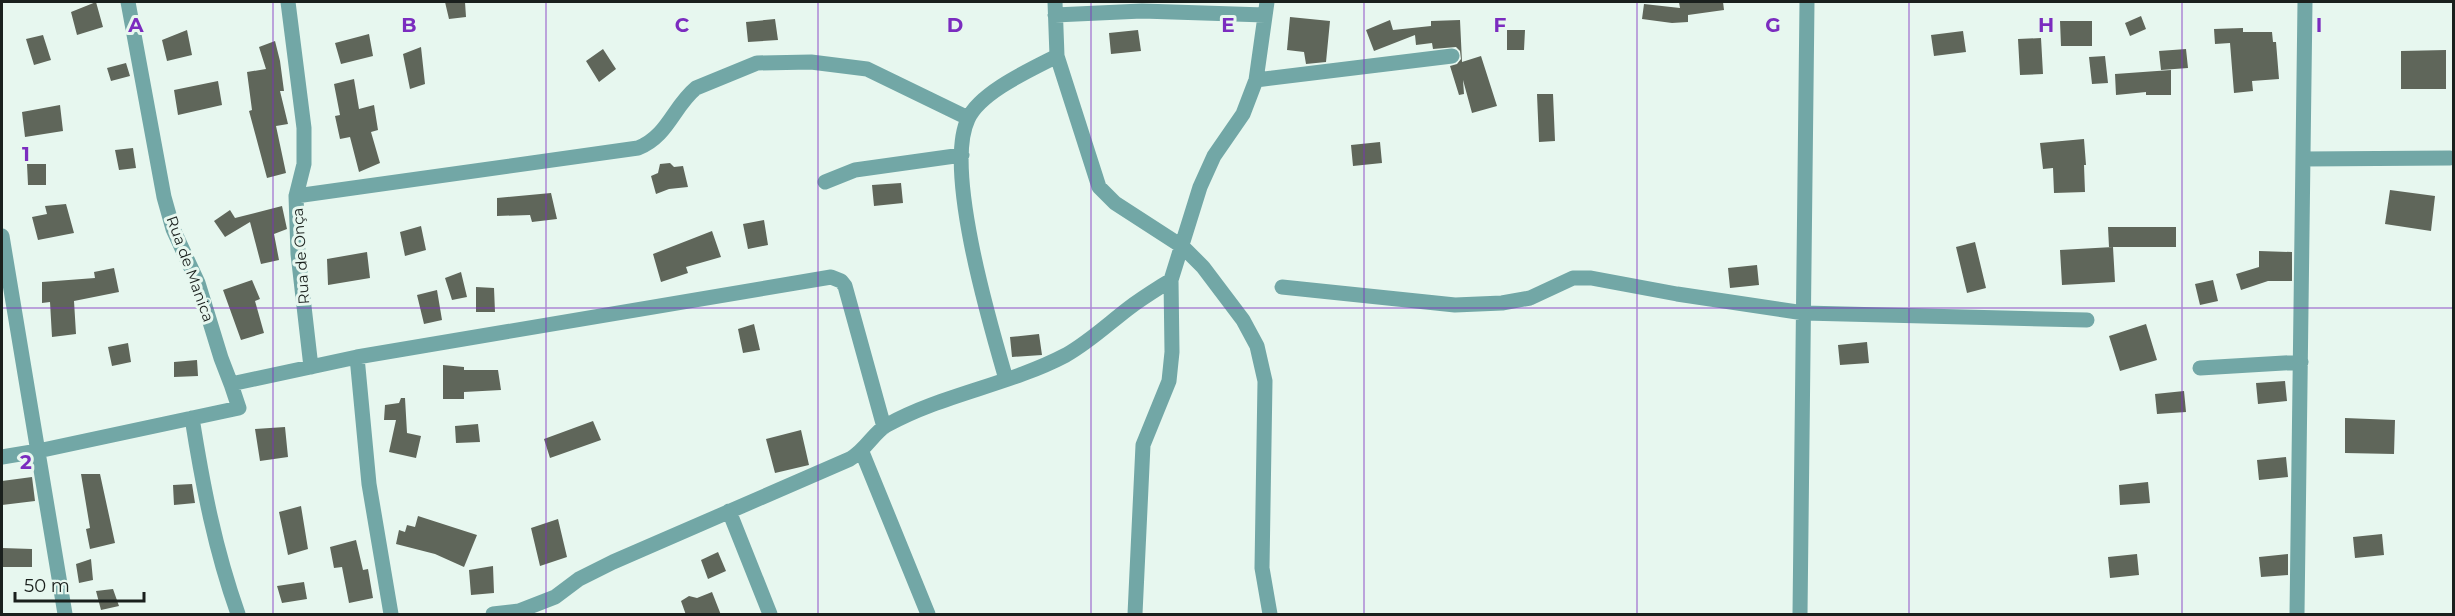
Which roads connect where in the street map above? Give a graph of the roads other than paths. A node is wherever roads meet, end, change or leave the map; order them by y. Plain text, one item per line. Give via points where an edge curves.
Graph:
1 (128, 2) edge
2 (288, 2) edge
3 (1806, 2) edge
4 (2305, 2) edge
5 (1055, 8) edge
6 (1266, 8) edge
7 (1057, 56) junction
8 (1452, 56) dead end
9 (1256, 80) junction
10 (968, 118) junction
11 (962, 155) junction
12 (2450, 158) dead end
13 (2304, 159) junction
14 (825, 182) dead end
15 (296, 196) junction
16 (2, 236) edge
17 (1183, 247) junction
18 (1171, 280) junction
19 (1282, 287) dead end
20 (1804, 313) junction
21 (2087, 320) dead end
22 (357, 357) junction
23 (2301, 362) junction
24 (311, 367) junction
25 (2200, 368) dead end
26 (1006, 379) junction
27 (231, 384) junction
28 (192, 418) junction
29 (884, 427) junction
30 (38, 451) junction
31 (862, 452) junction
32 (2, 457) edge
33 (729, 511) junction
34 (65, 615) edge
35 (238, 615) edge
36 (391, 615) edge
37 (493, 615) edge
38 (770, 615) edge
39 (928, 615) edge
40 (1135, 615) edge
41 (1270, 615) edge
42 (1800, 615) edge
43 (2297, 615) edge

1 - 27 street, Rua de Manica via 164,197 173,229 198,283
2 - 15 street, Rua de Onça via 304,128 304,164
3 - 20 street
4 - 13 street
5 - 6 street
5 - 7 street
6 - 9 street
7 - 10 street via 991,93
7 - 17 street via 1099,187 1115,203
8 - 9 street
9 - 17 street via 1244,114 1214,156 1200,187
10 - 11 street
10 - 15 street via 867,69 811,62 757,63 696,88 657,138 638,148
11 - 14 street via 855,170
11 - 26 street via 964,194 978,278
12 - 13 street
13 - 23 street
15 - 24 street, Rua de Onça via 298,254
16 - 30 street
17 - 18 street
17 - 41 street via 1222,291 1257,346 1264,381 1262,568
18 - 26 street via 1067,354
18 - 40 street via 1169,381 1142,454
19 - 20 street via 1455,305 1530,298 1573,278 1591,278
20 - 21 street
20 - 42 street
22 - 24 street
22 - 29 street via 831,277 845,286
22 - 36 street via 369,484
23 - 25 street
23 - 43 street
24 - 27 street
26 - 29 street
27 - 28 street, Rua de Manica via 239,408
28 - 30 street
28 - 35 street via 204,498
29 - 31 street
30 - 32 street
30 - 34 street
31 - 33 street
31 - 39 street
33 - 37 street via 613,562 579,579 555,597 519,611
33 - 38 street

